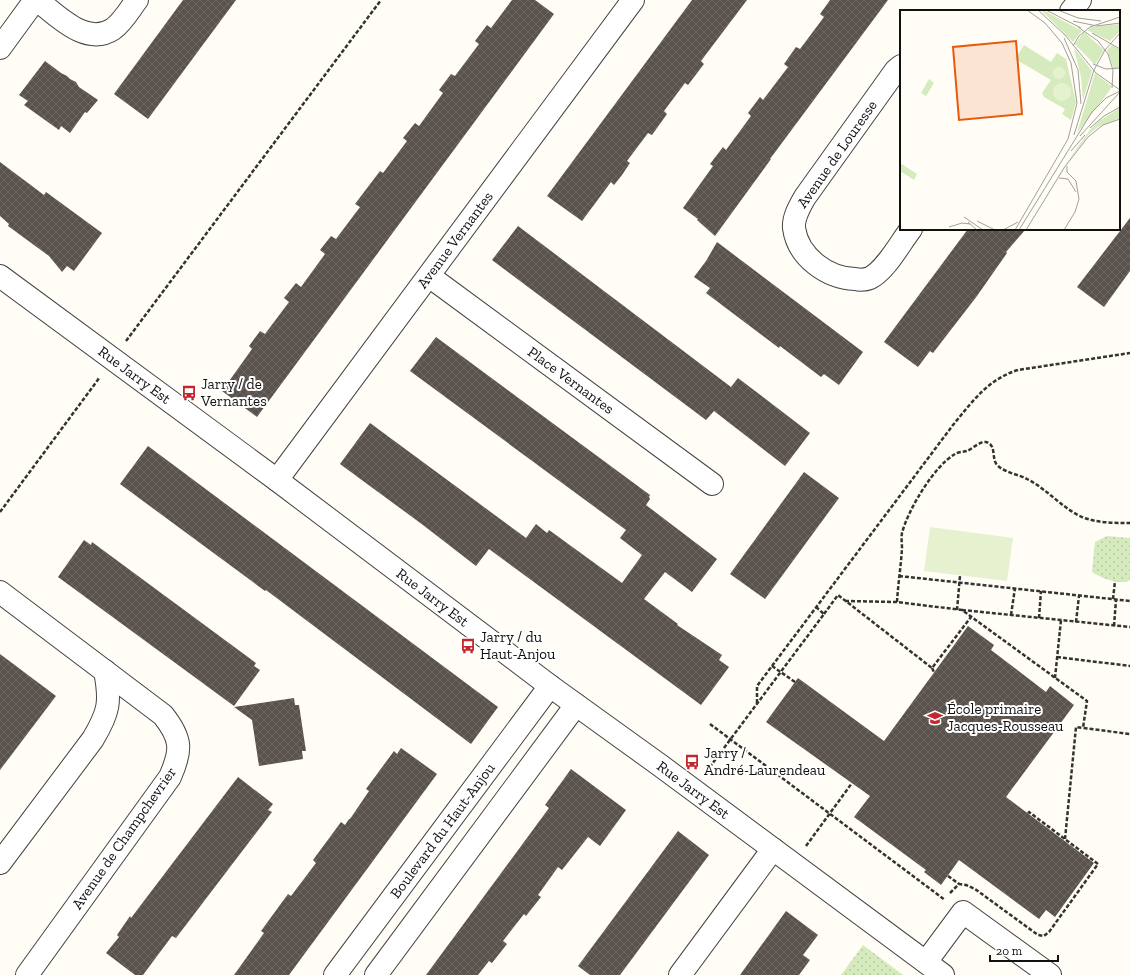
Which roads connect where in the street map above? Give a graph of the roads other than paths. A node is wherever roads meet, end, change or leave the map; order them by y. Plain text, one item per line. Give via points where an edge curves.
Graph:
1 (36, 0) edge
2 (137, 0) edge
3 (633, 0) edge
4 (1080, 0) edge
5 (1072, 10) edge
6 (0, 48) edge
7 (900, 67) edge
8 (910, 230) edge
9 (0, 276) edge
10 (429, 276) junction
11 (277, 480) junction
12 (712, 484) dead end
13 (0, 592) edge
14 (105, 671) junction
15 (550, 686) junction
16 (576, 705) junction
17 (773, 849) junction
18 (0, 863) edge
19 (926, 962) junction
20 (27, 975) edge
21 (335, 975) edge
22 (376, 975) edge
23 (680, 975) edge
24 (943, 975) edge
25 (1050, 975) edge

1 - 2 street via 78,31 91,35 103,34 113,29
1 - 6 street
3 - 10 street, Avenue Vernantes
4 - 5 street
7 - 8 street, Avenue de Louresse via 805,197 797,211 794,226 797,242 805,254 817,264 845,279 860,280 876,274
9 - 11 street, Rue Jarry Est
10 - 11 street, Avenue Vernantes
10 - 12 street, Place Vernantes
11 - 15 street, Rue Jarry Est
13 - 14 street, Avenue de Champchevrier
14 - 18 street via 109,690 103,722
14 - 20 street, Avenue de Champchevrier via 163,715 173,728 178,742 177,760 170,777
15 - 16 street, Rue Jarry Est
15 - 21 street, Boulevard du Haut-Anjou
16 - 17 street, Rue Jarry Est
16 - 22 street
17 - 19 street, Rue Jarry Est
17 - 23 street
19 - 24 street, Rue Jarry Est
19 - 25 street via 963,912

